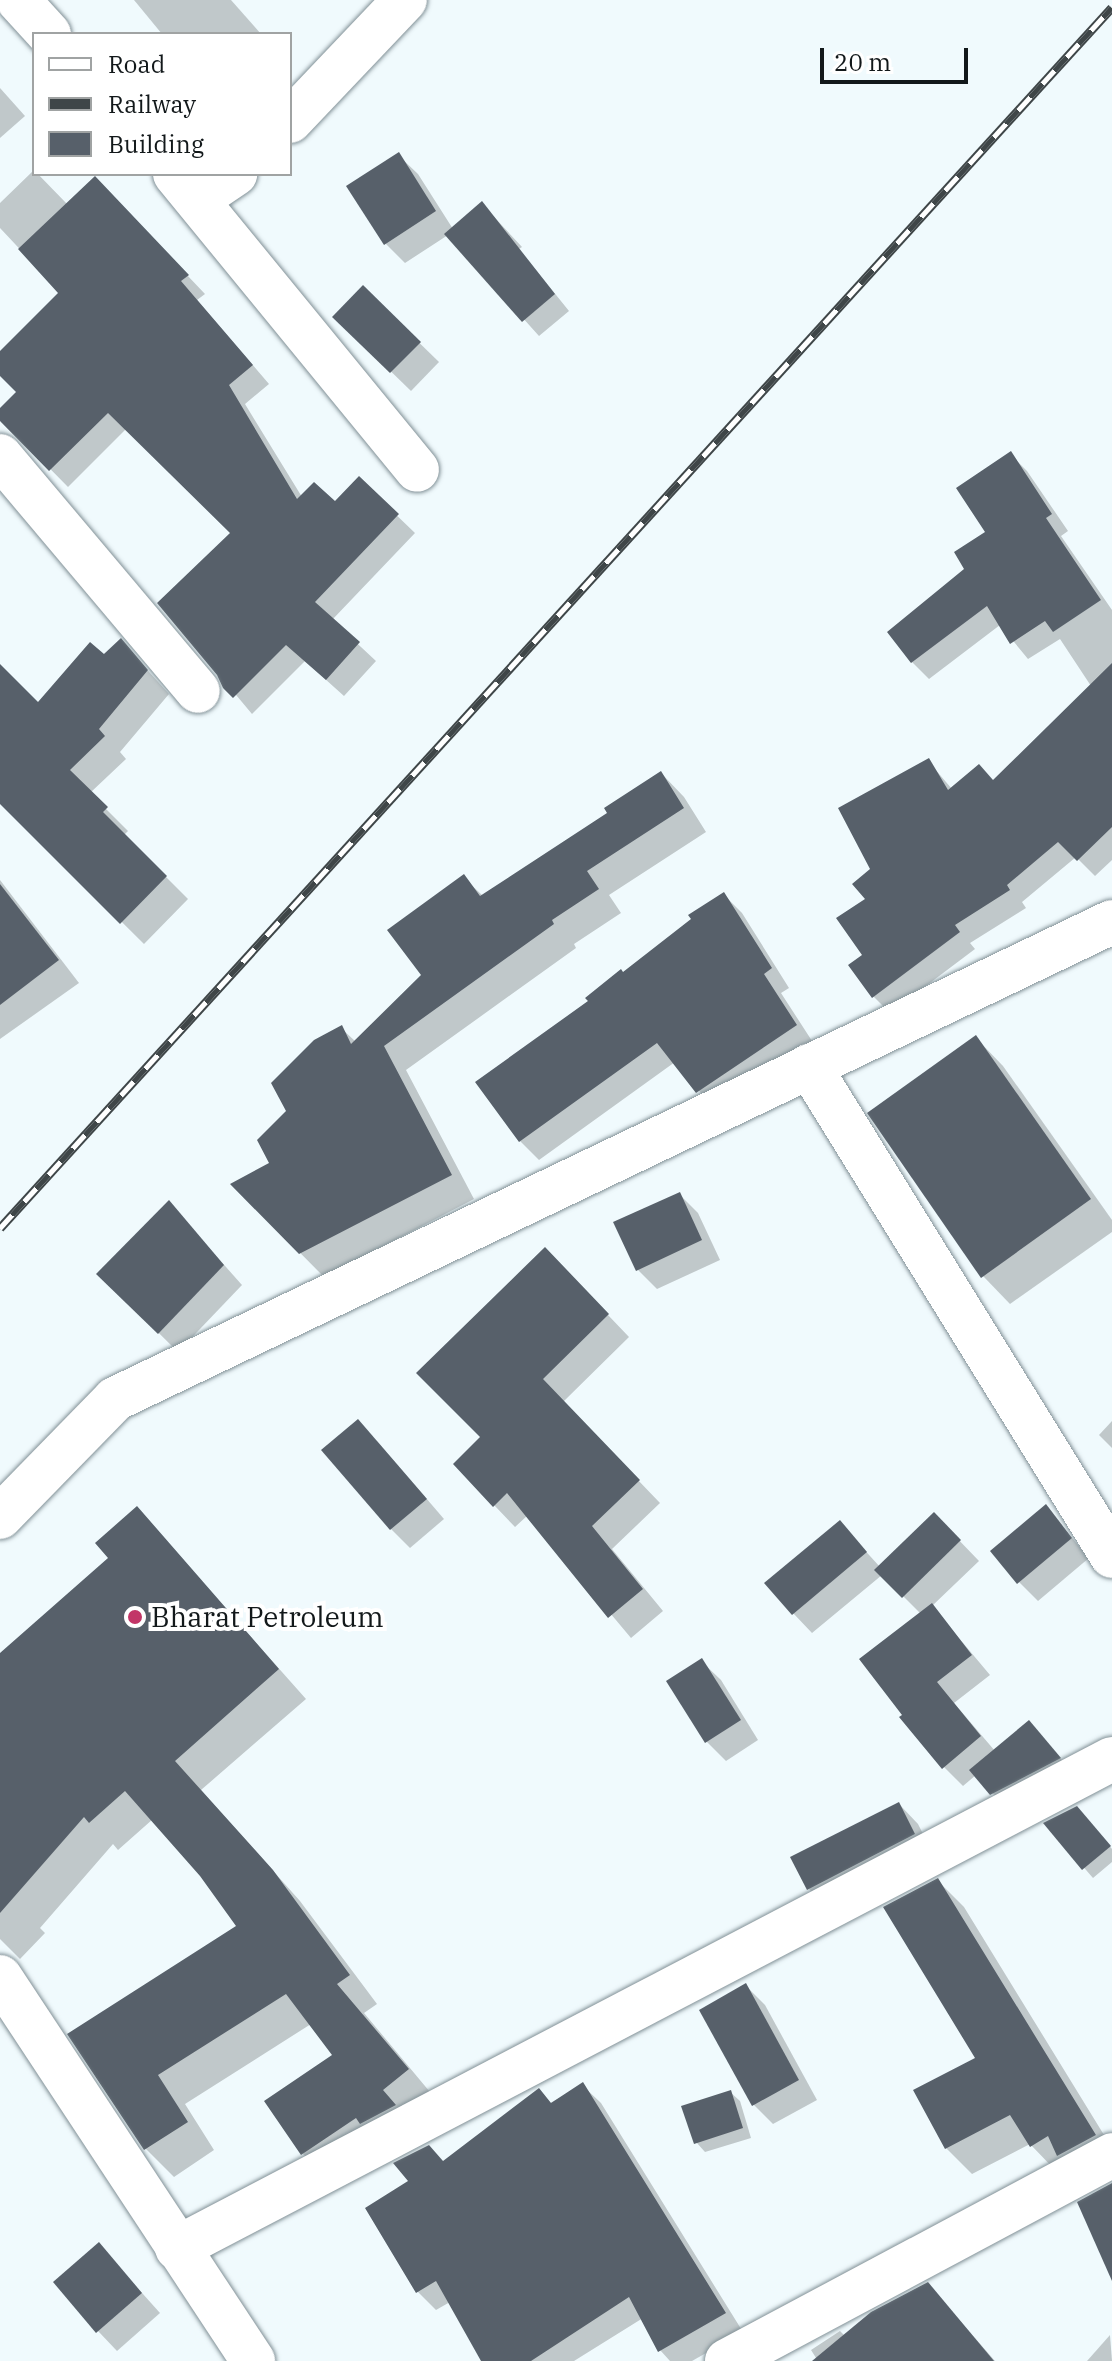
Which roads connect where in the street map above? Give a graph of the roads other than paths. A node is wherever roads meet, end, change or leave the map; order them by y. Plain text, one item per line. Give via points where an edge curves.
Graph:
1 (18, 0) edge
2 (405, 0) edge
3 (47, 32) edge
4 (292, 119) edge
5 (227, 176) edge
6 (186, 187) edge
7 (0, 456) edge
8 (417, 470) dead end
9 (198, 691) dead end
10 (1112, 922) edge
11 (809, 1066) junction
12 (0, 1517) edge
13 (1112, 1556) edge
14 (1112, 1759) edge
15 (0, 1977) edge
16 (1112, 2155) edge
17 (177, 2248) junction
18 (253, 2361) edge
19 (727, 2361) edge

1 - 3 street
2 - 4 street
5 - 6 street
6 - 8 street
7 - 9 street
10 - 11 street
11 - 12 street via 115,1399
11 - 13 street
14 - 17 street
15 - 17 street
16 - 19 street
17 - 18 street

